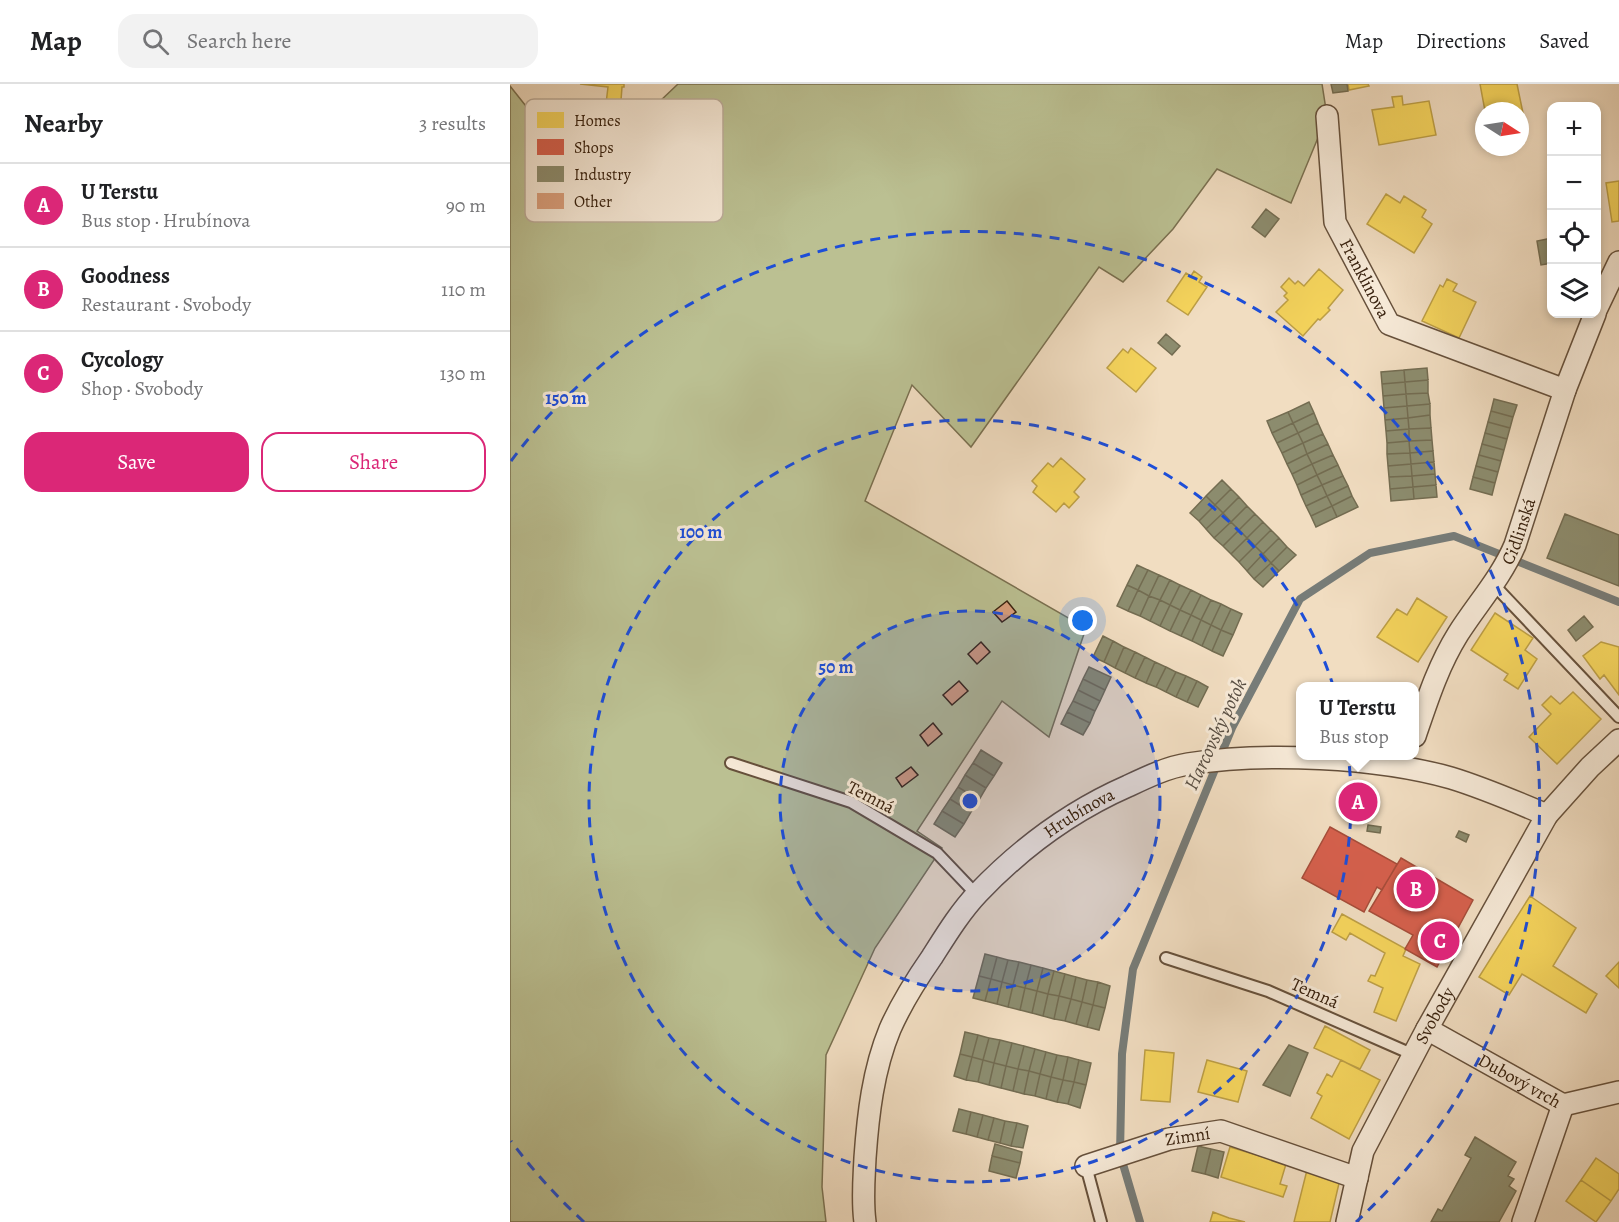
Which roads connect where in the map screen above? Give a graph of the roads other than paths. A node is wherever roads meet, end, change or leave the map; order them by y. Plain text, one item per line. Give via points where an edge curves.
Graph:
1 (1327, 116) dead end
2 (1619, 262) edge
3 (1601, 301) edge
4 (1594, 318) edge
5 (1565, 390) junction
6 (1493, 584) junction
7 (1619, 717) edge
8 (1419, 725) edge
9 (1619, 740) edge
10 (1296, 758) edge
11 (1324, 760) edge
12 (1406, 762) edge
13 (731, 763) dead end
14 (1547, 815) junction
15 (976, 894) junction
16 (1166, 958) dead end
17 (1427, 1029) junction
18 (1414, 1055) junction
19 (1619, 1092) edge
20 (1563, 1105) junction
21 (1094, 1163) joint
22 (1357, 1178) junction
23 (865, 1222) edge
24 (1101, 1222) edge
25 (1347, 1222) edge
26 (1523, 1222) edge

1 - 5 street, Franklinova via 1335,222 1389,324
2 - 3 street, Cidlinská
4 - 5 street, Cidlinská
5 - 6 street, Cidlinská via 1515,545
6 - 7 lane
6 - 8 street, Cidlinská via 1457,636 1436,677
9 - 14 street, Svobody
10 - 15 street, Hrubínova via 1186,764 1145,778 1070,816 1034,841
11 - 12 street, Hrubínova
12 - 14 street, Hrubínova
13 - 15 lane, Temná via 851,802 937,853
14 - 17 street, Svobody
15 - 23 street, Hrubínova via 915,982 890,1030 874,1081 868,1119 862,1202
16 - 18 lane, Temná via 1269,991
17 - 18 street, Svobody
17 - 20 street, Dubový vrch
18 - 22 street, Svobody via 1363,1151
19 - 20 street, Dubový vrch
20 - 26 street
21 - 22 street, Zimní via 1169,1139 1221,1131
21 - 24 lane
22 - 25 street, Svobody

